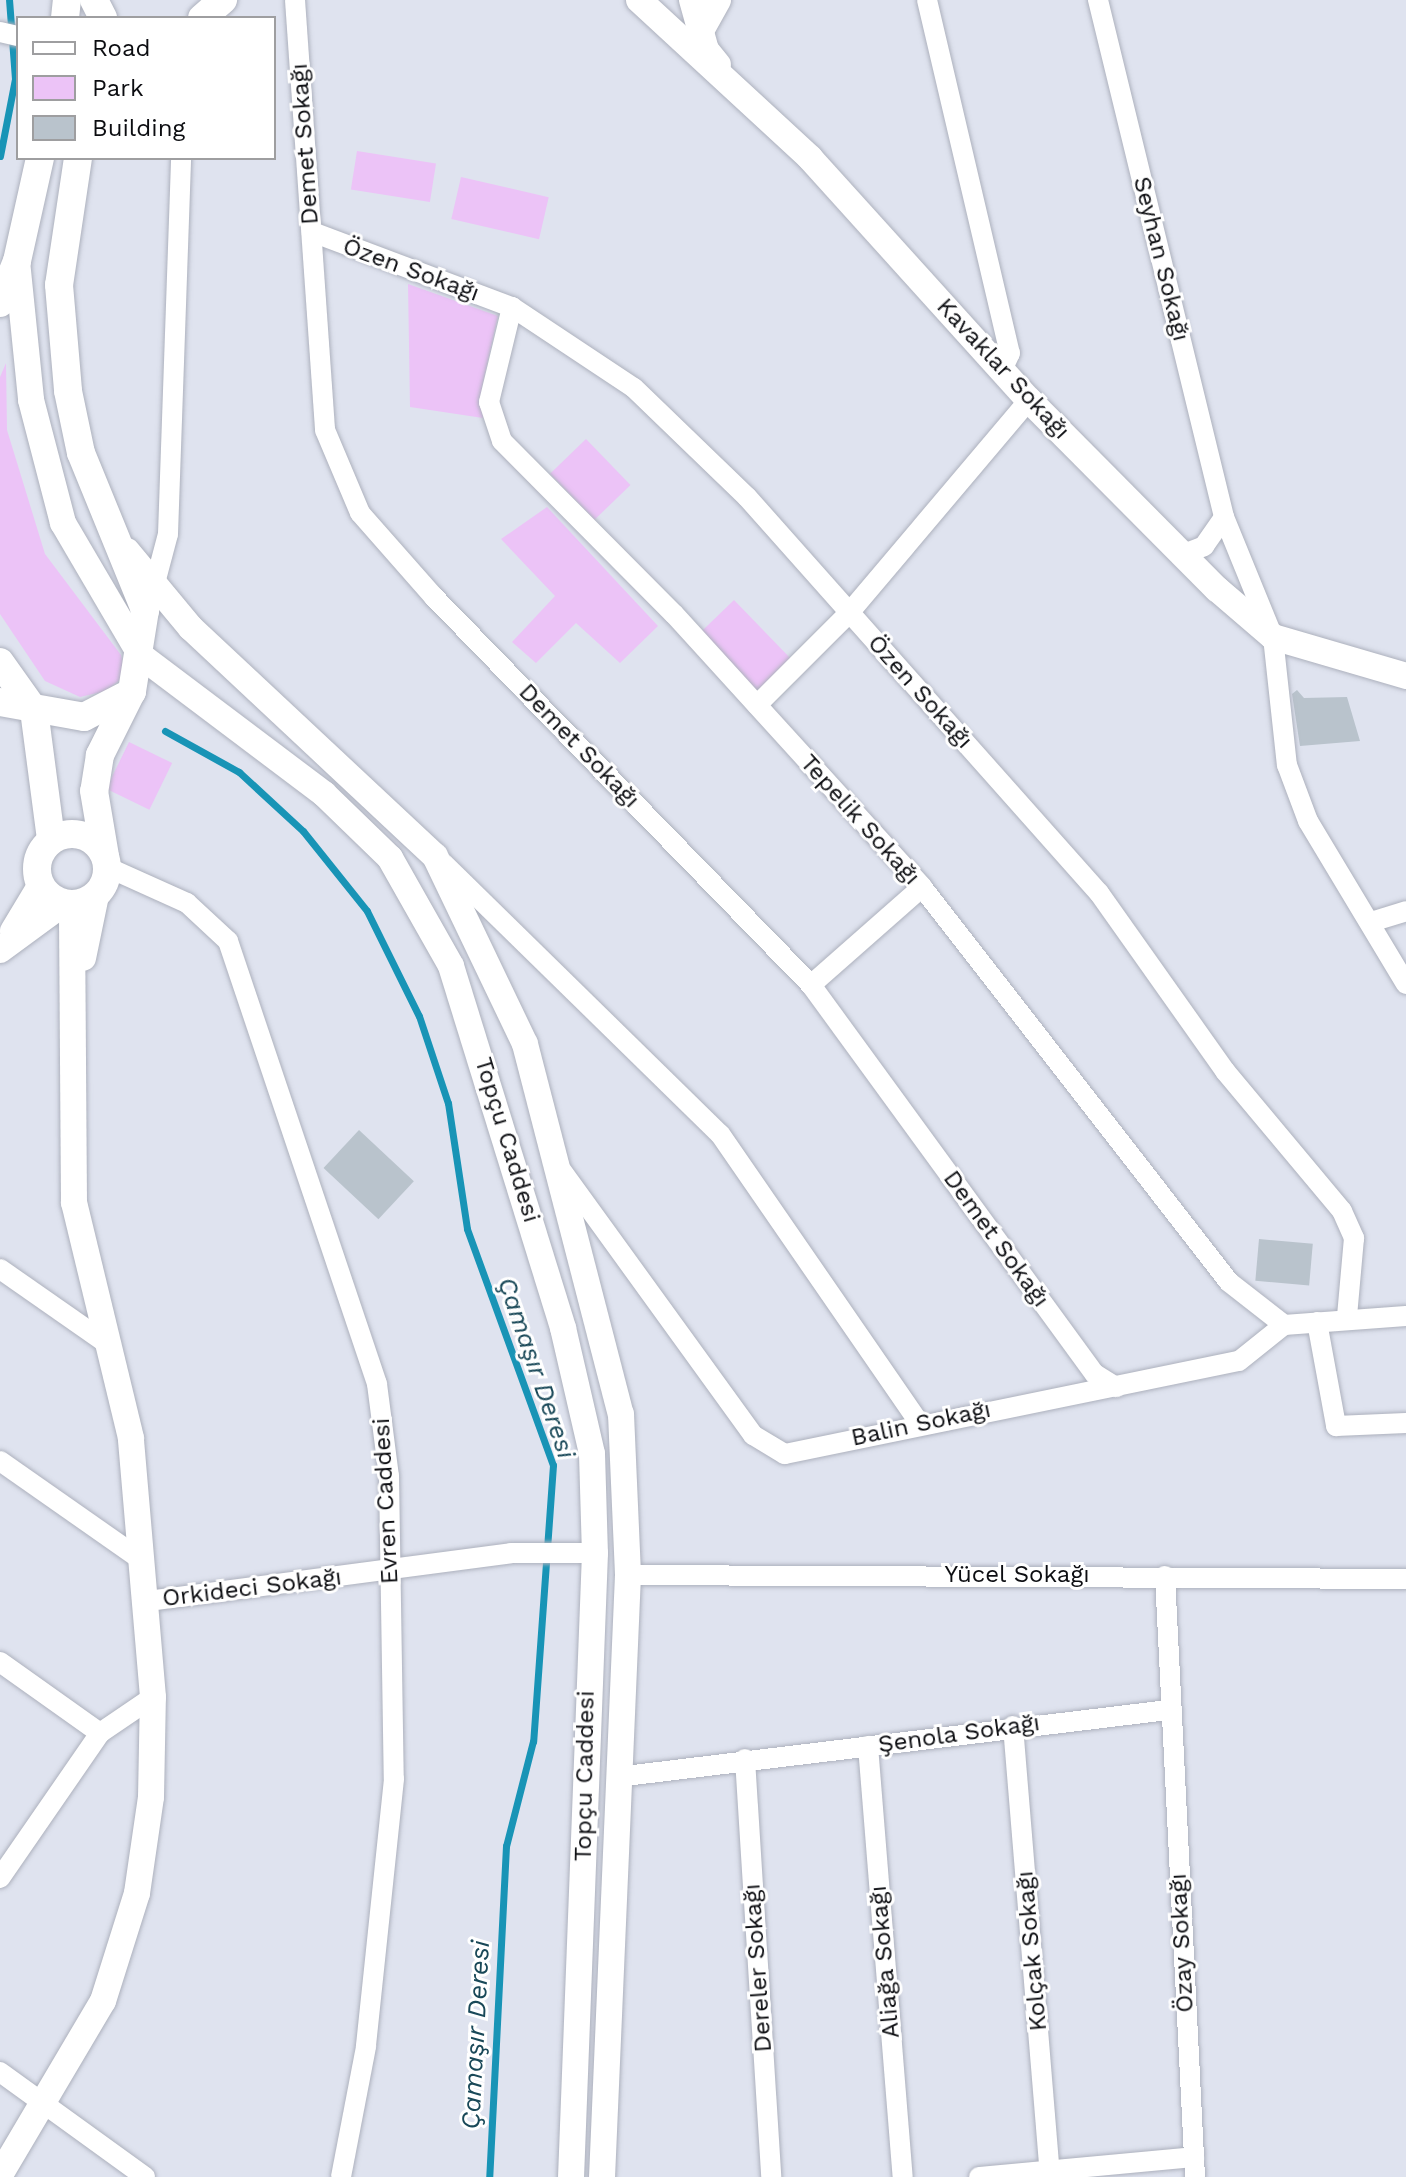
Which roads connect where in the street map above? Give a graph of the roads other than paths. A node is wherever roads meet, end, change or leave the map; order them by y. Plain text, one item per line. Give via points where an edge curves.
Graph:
1 (223, 0) edge
2 (295, 0) edge
3 (639, 0) edge
4 (667, 0) edge
5 (692, 0) edge
6 (718, 0) edge
7 (927, 0) edge
8 (1098, 0) edge
9 (204, 16) edge
10 (670, 29) junction
11 (702, 29) junction
12 (745, 99) junction
13 (40, 160) edge
14 (181, 160) edge
15 (79, 162) edge
16 (312, 232) junction
17 (17, 261) junction
18 (0, 303) edge
19 (512, 307) junction
20 (1002, 370) junction
21 (1029, 400) junction
22 (1224, 517) junction
23 (118, 539) junction
24 (1181, 555) junction
25 (154, 587) junction
26 (849, 613) junction
27 (1273, 637) junction
28 (141, 656) junction
29 (0, 662) edge
30 (1406, 676) edge
31 (132, 691) junction
32 (0, 702) edge
33 (757, 705) junction
34 (34, 710) junction
35 (51, 840) junction
36 (435, 856) junction
37 (106, 862) junction
38 (40, 886) junction
39 (922, 887) junction
40 (77, 901) junction
41 (1406, 911) edge
42 (1371, 922) junction
43 (0, 948) edge
44 (1406, 984) edge
45 (811, 985) junction
46 (561, 1170) junction
47 (0, 1269) edge
48 (1406, 1316) edge
49 (1347, 1317) junction
50 (1317, 1322) junction
51 (1284, 1325) junction
52 (106, 1343) junction
53 (1116, 1387) junction
54 (919, 1422) junction
55 (1406, 1423) edge
56 (0, 1461) edge
57 (586, 1552) junction
58 (143, 1561) junction
59 (391, 1571) junction
60 (628, 1575) junction
61 (1165, 1576) junction
62 (1406, 1579) edge
63 (148, 1601) junction
64 (0, 1662) edge
65 (153, 1697) junction
66 (1168, 1710) junction
67 (1013, 1726) junction
68 (100, 1733) junction
69 (868, 1746) junction
70 (745, 1759) junction
71 (617, 1777) junction
72 (2, 1871) edge
73 (0, 2072) edge
74 (46, 2104) junction
75 (1195, 2167) edge
76 (0, 2175) edge
77 (1050, 2175) edge
78 (145, 2177) edge
79 (341, 2177) edge
80 (571, 2177) edge
81 (602, 2177) edge
82 (771, 2177) edge
83 (903, 2177) edge
84 (979, 2177) edge

1 - 9 main road
2 - 16 street, Demet Sokağı
3 - 10 street, Kavaklar Sokağı
4 - 10 street
5 - 11 street
6 - 11 street
7 - 20 street via 1010,353
8 - 22 street, Seyhan Sokağı
10 - 12 street, Kavaklar Sokağı
11 - 12 street via 706,50
12 - 20 street, Kavaklar Sokağı via 810,158
13 - 17 main road
14 - 25 street via 168,534
15 - 23 main road via 59,285 68,391 81,453
16 - 19 street, Özen Sokağı
16 - 45 street, Demet Sokağı via 325,430 360,513 424,587
17 - 18 main road
17 - 28 street, Topçu Caddesi via 31,400 63,523
19 - 26 street, Özen Sokağı via 634,388 747,497
19 - 33 street, Tepelik Sokağı via 489,402 502,441
20 - 21 street, Kavaklar Sokağı
21 - 24 street, Kavaklar Sokağı
21 - 26 street
22 - 24 street via 1204,546
22 - 27 street, Seyhan Sokağı
23 - 25 street, Topçu Caddesi
23 - 28 main road via 145,610
24 - 27 street, Kavaklar Sokağı
25 - 36 street, Topçu Caddesi
26 - 33 street
26 - 49 street, Özen Sokağı via 1099,893 1225,1071 1342,1211 1354,1238
27 - 30 street, Kavaklar Sokağı
27 - 42 street, Seyhan Sokağı via 1287,765 1308,821
28 - 31 main road
28 - 57 street, Topçu Caddesi via 324,794 390,858 451,966 563,1328 592,1454
29 - 34 main road
31 - 34 main road via 84,717
31 - 37 main road via 100,755 94,791
32 - 34 main road
33 - 39 street, Tepelik Sokağı
34 - 35 main road
35 - 37 main road via 82,835
35 - 38 main road via 38,859
36 - 46 street, Topçu Caddesi via 525,1044
36 - 54 street via 720,1134
37 - 40 main road
37 - 59 street, Evren Caddesi via 187,903 228,941 377,1384 389,1476
38 - 40 main road
38 - 43 street
39 - 45 street
39 - 51 street, Tepelik Sokağı via 1229,1282
40 - 43 street
40 - 52 street via 74,1203
41 - 42 street
42 - 44 street, Seyhan Sokağı
45 - 53 street, Demet Sokağı via 1095,1374
46 - 54 street, Balin Sokağı via 763,1445 785,1454
46 - 60 street, Topçu Caddesi via 621,1414
47 - 52 street
48 - 49 street
49 - 50 street
50 - 51 street
50 - 55 street via 1336,1426
51 - 53 street, Balin Sokağı via 1239,1361
52 - 58 street via 131,1438
53 - 54 street, Balin Sokağı
56 - 58 street
57 - 59 street, Orkideci Sokağı via 511,1553
57 - 80 street, Topçu Caddesi
58 - 63 street
59 - 63 street, Orkideci Sokağı
59 - 79 street, Evren Caddesi via 394,1779 366,2047
60 - 61 street, Yücel Sokağı
60 - 71 street, Topçu Caddesi
61 - 62 street, Yücel Sokağı
61 - 66 street
63 - 65 street
64 - 68 street
65 - 68 street
65 - 74 street via 151,1797 137,1893 103,2001
66 - 67 street, Şenola Sokağı
66 - 75 street, Özay Sokağı
67 - 69 street, Şenola Sokağı
67 - 77 street, Kolçak Sokağı
68 - 72 street
69 - 70 street, Şenola Sokağı
69 - 83 street, Aliağa Sokağı
70 - 71 street, Şenola Sokağı
70 - 82 street, Dereler Sokağı
71 - 81 street, Topçu Caddesi
73 - 74 street
74 - 76 street
74 - 78 street
75 - 77 street
77 - 84 street

